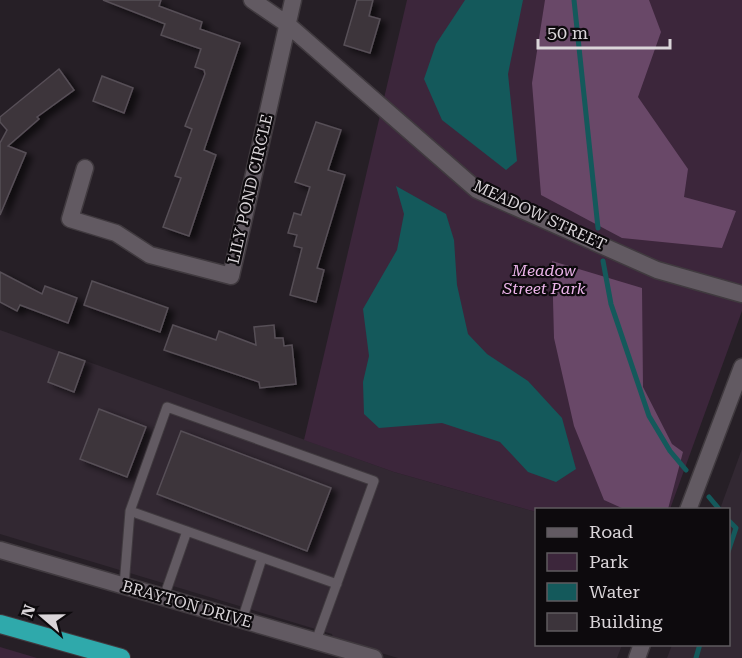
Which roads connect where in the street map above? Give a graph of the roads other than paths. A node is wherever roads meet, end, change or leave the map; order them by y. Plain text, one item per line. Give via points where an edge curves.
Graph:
1 (252, 0) edge
2 (293, 0) edge
3 (287, 24) junction
4 (85, 168) dead end
5 (742, 294) edge
6 (742, 367) edge
7 (689, 508) edge
8 (130, 511) junction
9 (187, 531) junction
10 (0, 550) edge
11 (262, 558) junction
12 (337, 584) junction
13 (124, 586) junction
14 (164, 597) junction
15 (242, 620) junction
16 (0, 624) edge
17 (316, 641) junction
18 (121, 658) edge
19 (375, 658) edge

1 - 3 street, MEADOW STREET
2 - 3 street
3 - 4 street, LILY POND CIRCLE via 231,276 150,255 116,233 70,219
3 - 5 street, MEADOW STREET via 477,190 657,270
6 - 7 street
8 - 9 lane
8 - 12 lane via 167,407 374,481
8 - 13 lane
9 - 11 lane
9 - 14 lane
10 - 13 street, BRAYTON DRIVE
11 - 12 lane
11 - 15 lane
12 - 17 lane
13 - 14 street, BRAYTON DRIVE
14 - 15 street, BRAYTON DRIVE
15 - 17 street, BRAYTON DRIVE
16 - 18 highway
17 - 19 street, BRAYTON DRIVE

